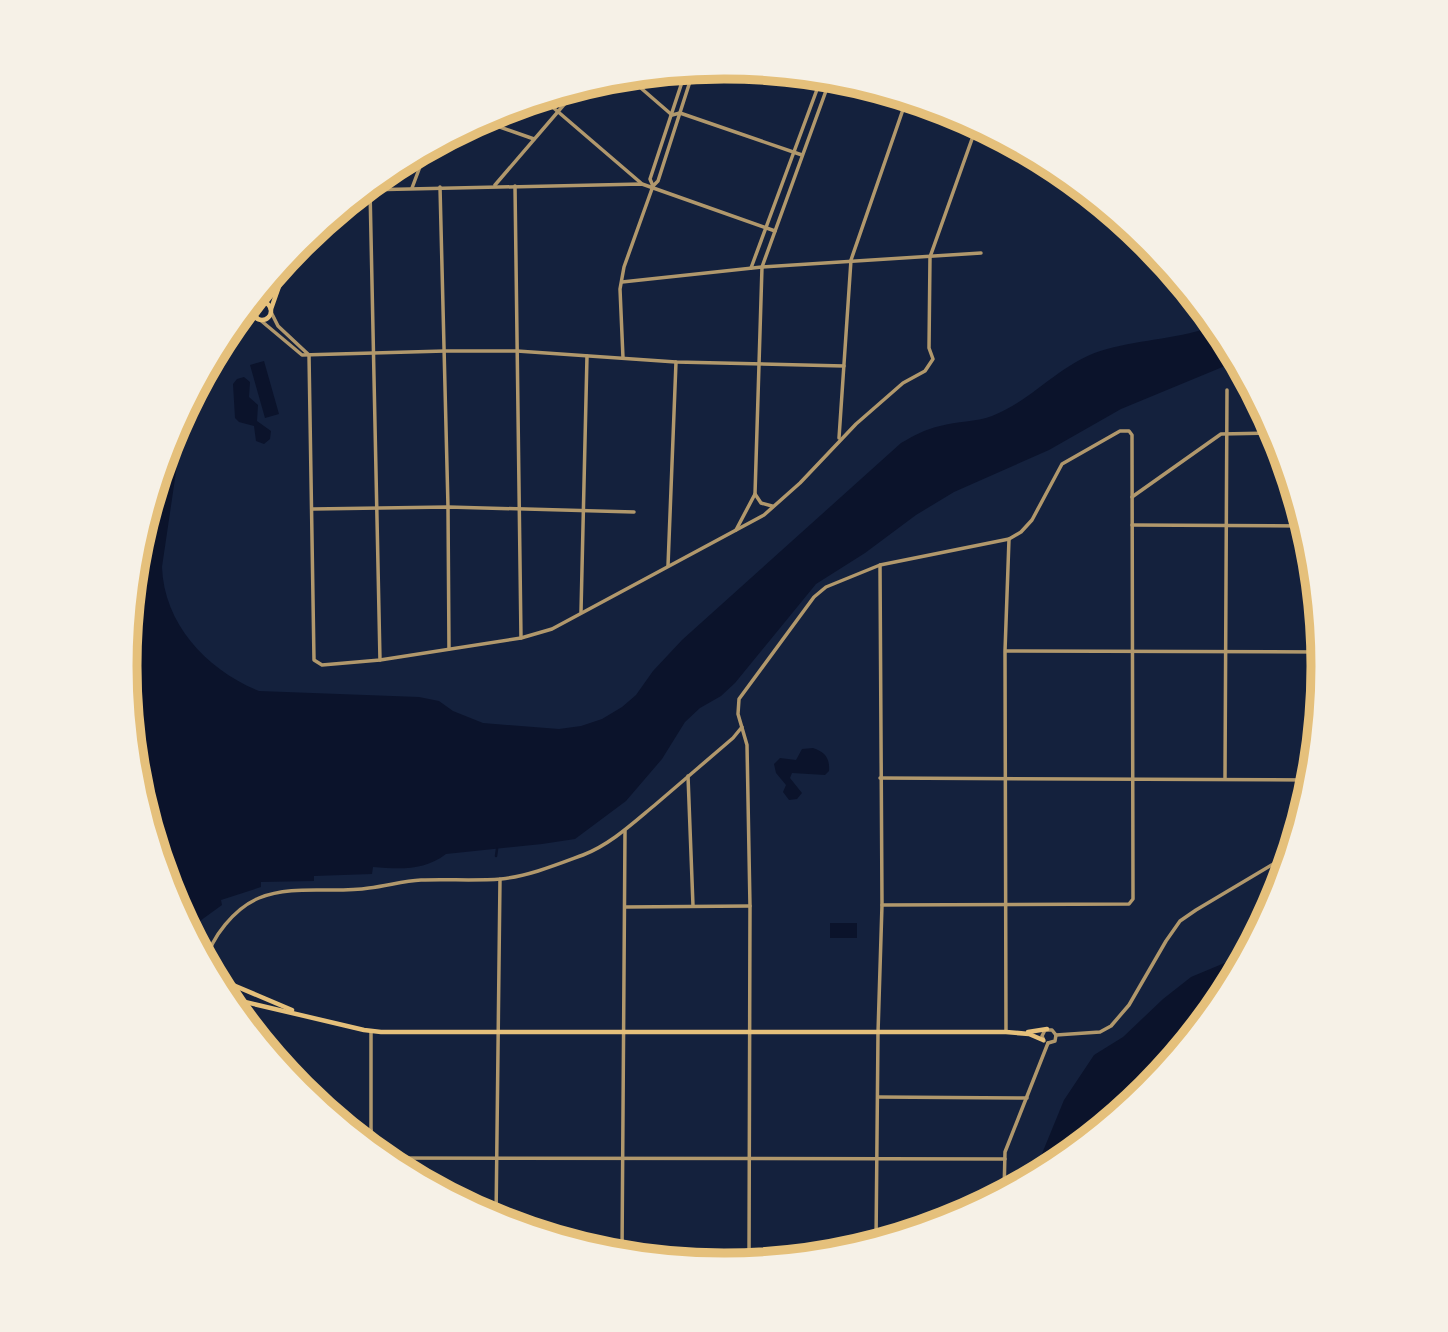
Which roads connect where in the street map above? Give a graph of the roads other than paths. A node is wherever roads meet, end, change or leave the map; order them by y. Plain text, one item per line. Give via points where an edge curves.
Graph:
1 (683, 80) edge
2 (691, 80) edge
3 (637, 86) edge
4 (817, 87) edge
5 (828, 88) edge
6 (568, 100) edge
7 (550, 105) edge
8 (904, 107) edge
9 (909, 109) edge
10 (558, 112) junction
11 (680, 113) junction
12 (672, 115) junction
13 (950, 123) edge
14 (495, 125) edge
15 (973, 134) edge
16 (535, 139) junction
17 (794, 152) junction
18 (802, 156) junction
19 (422, 163) edge
20 (642, 184) junction
21 (494, 186) junction
22 (515, 186) junction
23 (653, 186) junction
24 (440, 187) junction
25 (412, 188) junction
26 (383, 189) edge
27 (368, 200) edge
28 (766, 228) junction
29 (775, 232) junction
30 (981, 253) dead end
31 (930, 257) junction
32 (851, 260) junction
33 (762, 267) junction
34 (751, 268) junction
35 (281, 280) edge
36 (622, 282) junction
37 (262, 304) edge
38 (271, 311) junction
39 (255, 313) edge
40 (253, 316) edge
41 (258, 318) junction
42 (445, 351) junction
43 (517, 351) junction
44 (375, 352) junction
45 (309, 355) junction
46 (587, 356) junction
47 (622, 358) junction
48 (677, 362) junction
49 (759, 364) junction
50 (844, 366) junction
51 (1227, 390) dead end
52 (1263, 433) edge
53 (1227, 434) junction
54 (839, 440) junction
55 (755, 494) junction
56 (1132, 497) junction
57 (378, 507) junction
58 (448, 507) junction
59 (774, 507) junction
60 (519, 508) junction
61 (313, 509) junction
62 (584, 511) junction
63 (634, 512) dead end
64 (1132, 525) junction
65 (1225, 526) junction
66 (1294, 526) edge
67 (734, 532) junction
68 (1009, 539) junction
69 (880, 565) junction
70 (668, 566) junction
71 (580, 614) junction
72 (521, 638) junction
73 (449, 649) junction
74 (1005, 651) junction
75 (1132, 652) junction
76 (1225, 652) junction
77 (1311, 652) edge
78 (380, 660) junction
79 (742, 727) junction
80 (688, 776) junction
81 (880, 778) junction
82 (1006, 778) junction
83 (1132, 779) junction
84 (1225, 779) junction
85 (1300, 780) edge
86 (625, 830) junction
87 (1278, 861) edge
88 (500, 879) junction
89 (1004, 904) junction
90 (882, 905) junction
91 (625, 906) junction
92 (693, 906) junction
93 (750, 906) junction
94 (210, 950) edge
95 (231, 984) edge
96 (242, 1001) edge
97 (303, 1014) junction
98 (1047, 1030) junction
99 (372, 1031) junction
100 (750, 1031) junction
101 (497, 1032) junction
102 (622, 1032) junction
103 (1006, 1032) junction
104 (878, 1033) junction
105 (1024, 1033) junction
106 (1056, 1035) junction
107 (1046, 1042) junction
108 (878, 1097) junction
109 (1027, 1098) junction
110 (364, 1130) edge
111 (371, 1130) junction
112 (371, 1135) edge
113 (404, 1158) edge
114 (750, 1158) junction
115 (496, 1159) junction
116 (622, 1159) junction
117 (877, 1159) junction
118 (1005, 1159) junction
119 (1004, 1182) edge
120 (496, 1208) edge
121 (876, 1233) edge
122 (622, 1244) edge
123 (749, 1252) edge

1 - 12 street
2 - 11 street
3 - 12 street
4 - 17 street
5 - 18 street
6 - 10 street
7 - 10 street
8 - 32 street
9 - 13 street
10 - 16 street
10 - 20 street
11 - 12 street
11 - 17 street
11 - 23 street
12 - 23 street via 650,179
14 - 16 street
15 - 31 street
16 - 21 street
17 - 18 street
17 - 28 street
18 - 29 street
19 - 25 street
20 - 22 street
20 - 23 street
21 - 22 street
21 - 24 street
22 - 43 street
23 - 28 street
23 - 36 street
24 - 25 street
24 - 42 street
25 - 26 street
27 - 44 street
28 - 29 street
28 - 34 street
29 - 33 street
30 - 31 street
31 - 32 street
31 - 54 street via 929,348 933,359 925,371 903,383
32 - 33 street
32 - 50 street
33 - 34 street
33 - 49 street
34 - 36 street
35 - 38 main road
36 - 47 street
37 - 38 main road
38 - 41 main road via 268,318
38 - 45 street via 278,326
39 - 41 main road
40 - 41 main road
41 - 45 street via 297,353
42 - 43 street
42 - 44 street
42 - 58 street
43 - 46 street
43 - 60 street
44 - 45 street
44 - 57 street
45 - 61 street
46 - 47 street
46 - 62 street
47 - 48 street
48 - 49 street
48 - 70 street
49 - 50 street
49 - 55 street
50 - 54 street
51 - 53 street
52 - 53 street
53 - 56 street
53 - 65 street
54 - 59 street
55 - 59 street via 761,503
55 - 67 street
56 - 64 street
56 - 68 street via 1132,435 1125,429 1067,459 1032,520
57 - 58 street
57 - 61 street
57 - 78 street
58 - 60 street
58 - 73 street
59 - 67 street
60 - 62 street
60 - 72 street
61 - 78 street via 314,660 322,665
62 - 63 street
62 - 71 street
64 - 65 street
64 - 75 street
65 - 66 street
65 - 76 street
67 - 70 street
68 - 69 street
68 - 74 street
69 - 79 street via 814,597 744,689 737,707
69 - 81 street
70 - 71 street
71 - 72 street
72 - 73 street
73 - 78 street
74 - 75 street
74 - 82 street
75 - 76 street
75 - 83 street
76 - 77 street
76 - 84 street
79 - 80 street
79 - 93 street via 747,745
80 - 86 street
80 - 92 street
81 - 82 street
81 - 90 street
82 - 83 street
82 - 89 street
83 - 84 street
83 - 89 street via 1133,899 1129,904
84 - 85 street
86 - 88 street via 586,854
86 - 91 street
87 - 106 street via 1180,921 1111,1027
88 - 94 street via 420,880 264,897 237,913
88 - 101 street
89 - 90 street
89 - 103 street
90 - 104 street
91 - 92 street
91 - 102 street
92 - 93 street
93 - 100 street
95 - 97 main road
96 - 97 main road
97 - 99 main road
98 - 105 main road
98 - 106 street
98 - 107 street via 1043,1034
99 - 101 main road
99 - 111 street
100 - 102 main road
100 - 104 main road
100 - 114 street
101 - 102 main road
101 - 115 street
102 - 116 street
103 - 104 main road
103 - 105 main road
104 - 108 street
105 - 107 main road
106 - 107 street via 1055,1041
107 - 109 street
108 - 109 street
108 - 117 street
109 - 118 street
110 - 111 street
111 - 112 street
113 - 115 street
114 - 116 street
114 - 117 street
114 - 123 street
115 - 116 street
115 - 120 street
116 - 122 street
117 - 118 street
117 - 121 street
118 - 119 street

